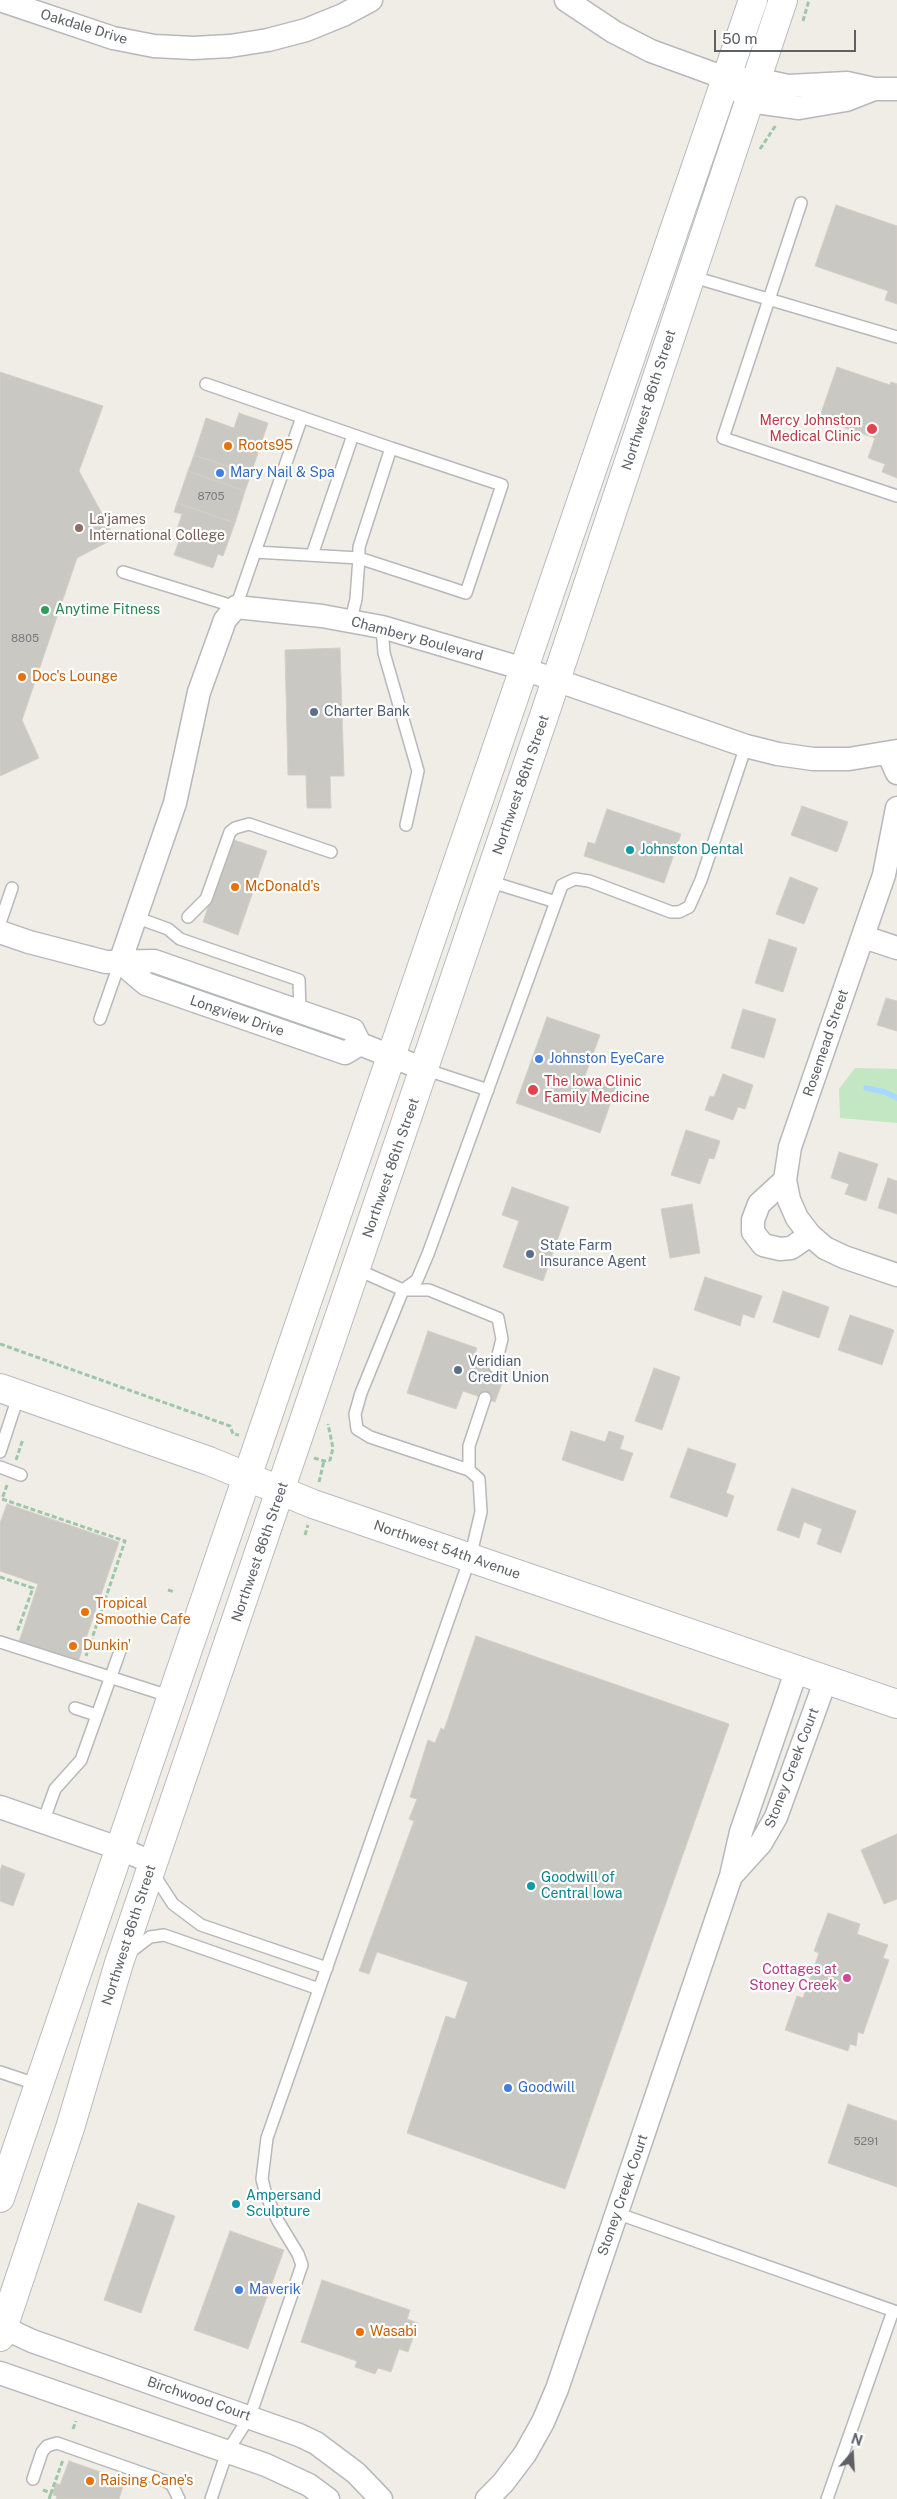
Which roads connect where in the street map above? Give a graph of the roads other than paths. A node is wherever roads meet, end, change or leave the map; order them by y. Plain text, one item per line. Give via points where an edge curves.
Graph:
1 (0, 0) edge
2 (371, 0) edge
3 (566, 0) edge
4 (753, 0) edge
5 (783, 0) edge
6 (728, 79) junction
7 (891, 87) edge
8 (753, 90) junction
9 (801, 203) dead end
10 (690, 276) junction
11 (768, 298) junction
12 (897, 336) edge
13 (206, 384) dead end
14 (302, 417) junction
15 (353, 435) junction
16 (391, 448) junction
17 (897, 496) edge
18 (255, 552) junction
19 (312, 555) junction
20 (359, 558) junction
21 (123, 572) dead end
22 (236, 608) junction
23 (351, 620) junction
24 (382, 627) junction
25 (524, 669) junction
26 (556, 680) junction
27 (746, 746) junction
28 (894, 759) edge
29 (897, 808) edge
30 (406, 825) dead end
31 (330, 852) dead end
32 (488, 881) junction
33 (12, 888) dead end
34 (556, 902) junction
35 (135, 917) junction
36 (188, 917) dead end
37 (0, 923) edge
38 (0, 932) edge
39 (864, 937) junction
40 (897, 948) edge
41 (120, 962) junction
42 (300, 1011) junction
43 (100, 1020) dead end
44 (360, 1044) junction
45 (392, 1056) junction
46 (424, 1069) junction
47 (488, 1090) junction
48 (786, 1180) junction
49 (810, 1235) junction
50 (356, 1269) junction
51 (897, 1275) edge
52 (403, 1290) junction
53 (495, 1368) dead end
54 (10, 1391) edge
55 (484, 1398) dead end
56 (0, 1452) edge
57 (0, 1467) edge
58 (469, 1470) junction
59 (21, 1475) dead end
60 (248, 1477) junction
61 (281, 1491) junction
62 (470, 1558) junction
63 (0, 1642) edge
64 (120, 1651) dead end
65 (797, 1669) junction
66 (111, 1676) junction
67 (826, 1679) junction
68 (172, 1697) junction
69 (897, 1704) edge
70 (75, 1708) dead end
71 (96, 1715) junction
72 (0, 1807) edge
73 (43, 1822) junction
74 (121, 1849) junction
75 (153, 1863) junction
76 (732, 1876) junction
77 (119, 1963) junction
78 (327, 1968) junction
79 (319, 1989) junction
80 (0, 2072) edge
81 (39, 2085) junction
82 (0, 2198) edge
83 (616, 2213) junction
84 (895, 2312) edge
85 (1, 2330) edge
86 (0, 2373) edge
87 (250, 2416) junction
88 (228, 2452) junction
89 (34, 2483) road end
90 (179, 2499) edge
91 (211, 2499) edge
92 (328, 2499) edge
93 (381, 2499) edge
94 (487, 2499) edge
95 (828, 2499) edge

1 - 2 street, Oakdale Drive via 113,38 154,46 193,48 268,40 306,30
3 - 6 street via 629,40
4 - 6 main road
5 - 8 main road, Northwest 86th Street
6 - 8 street
6 - 25 main road
7 - 8 street via 846,100 799,108
8 - 10 main road, Northwest 86th Street
9 - 11 lane
10 - 11 lane
10 - 26 main road, Northwest 86th Street
11 - 12 lane
11 - 17 lane via 723,438
13 - 14 lane
14 - 15 lane
14 - 18 lane
15 - 16 lane
15 - 19 lane
16 - 20 lane via 359,547
16 - 20 lane via 502,485 466,593
18 - 19 lane
18 - 22 lane
19 - 20 lane
20 - 23 lane
21 - 22 lane
22 - 23 street, Chambery Boulevard
22 - 35 street via 224,620 199,692 174,803
23 - 24 street, Chambery Boulevard
24 - 25 street, Chambery Boulevard
24 - 30 lane via 384,654 418,771
25 - 26 street, Chambery Boulevard
25 - 45 main road
26 - 27 street, Chambery Boulevard
26 - 32 main road, Northwest 86th Street
27 - 28 street, Chambery Boulevard via 813,759
27 - 34 lane via 690,907 671,912 589,881 575,879 562,885
29 - 39 street, Rosemead Street via 884,875
31 - 36 lane via 249,824 235,828 230,832 206,899
32 - 34 lane
32 - 46 main road, Northwest 86th Street
33 - 37 lane
34 - 47 lane
35 - 41 street
35 - 42 lane via 168,929 180,939 299,980
38 - 41 street, Longview Drive via 106,962
39 - 40 street
39 - 48 street, Rosemead Street via 790,1147
41 - 42 street, Longview Drive via 154,961
41 - 43 lane
41 - 44 street, Longview Drive via 146,984 345,1053
42 - 44 street, Longview Drive via 353,1030
44 - 45 street, Longview Drive
45 - 46 street, Longview Drive
45 - 60 main road
46 - 47 lane
46 - 50 main road, Northwest 86th Street
47 - 52 lane via 417,1280
48 - 49 street, Rosemead Street via 789,1200
48 - 49 street via 759,1204 753,1220 753,1232 763,1245 780,1250 790,1248
49 - 51 street, Rosemead Street via 825,1248 844,1257
50 - 52 lane
50 - 61 main road, Northwest 86th Street
52 - 53 lane via 429,1290 498,1318 502,1339
52 - 58 lane via 361,1392 355,1414 357,1429 370,1437
54 - 56 lane
54 - 60 main road, Northwest 54th Avenue
55 - 58 lane via 469,1446
57 - 59 lane
58 - 62 lane via 480,1479 481,1494 481,1512
60 - 61 main road, Northwest 54th Avenue
60 - 68 main road
61 - 62 main road, Northwest 54th Avenue
61 - 75 main road, Northwest 86th Street
62 - 65 main road, Northwest 54th Avenue
62 - 78 lane
63 - 66 lane via 100,1676
64 - 66 lane
65 - 67 main road, Northwest 54th Avenue
65 - 76 street, Stoney Creek Court via 741,1832
66 - 68 lane
66 - 71 lane
67 - 69 main road, Northwest 54th Avenue
67 - 76 street, Stoney Creek Court via 776,1817 762,1843
68 - 74 main road
70 - 71 lane
71 - 73 lane via 81,1760 55,1789
72 - 73 street
73 - 74 street
74 - 75 street
74 - 81 main road
75 - 77 main road, Northwest 86th Street
75 - 78 lane via 158,1881 173,1904 201,1925
76 - 83 street, Stoney Creek Court
77 - 79 lane via 150,1937 164,1935
77 - 85 main road, Northwest 86th Street via 67,2137
78 - 79 lane
79 - 87 lane via 262,2164 266,2196 302,2265
80 - 81 lane
81 - 82 main road
83 - 84 lane
83 - 94 street, Stoney Creek Court via 543,2422 503,2483
84 - 95 lane
85 - 87 street, Birchwood Court
86 - 88 street
87 - 88 lane
87 - 93 street, Birchwood Court via 316,2443 356,2472
88 - 91 lane
88 - 92 street via 288,2474
89 - 90 lane via 42,2452 47,2446 57,2443 165,2481 172,2485

